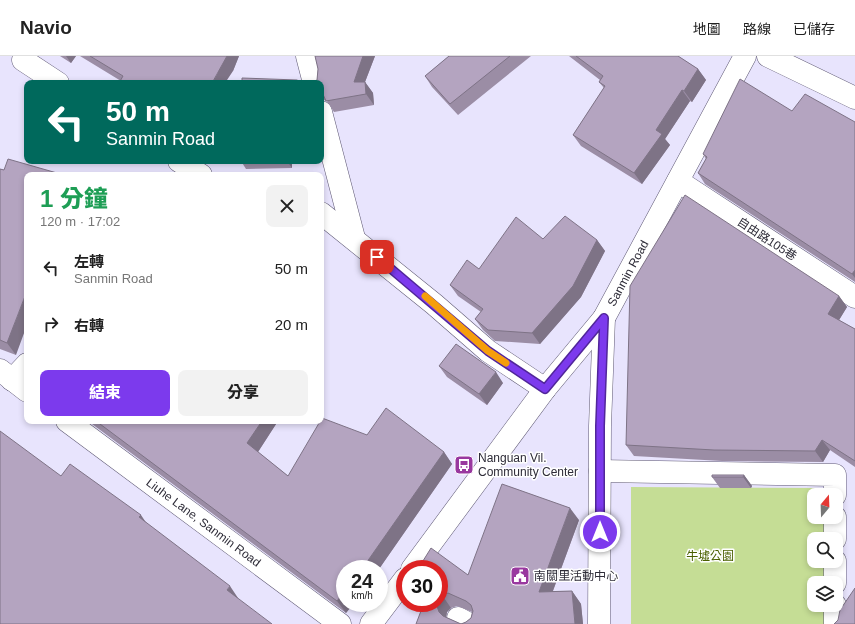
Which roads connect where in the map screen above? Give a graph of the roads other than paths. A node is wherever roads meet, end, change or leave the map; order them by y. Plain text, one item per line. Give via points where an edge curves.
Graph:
1 (307, 56) edge
2 (745, 56) edge
3 (768, 56) edge
4 (23, 60) dead end
5 (53, 80) edge
6 (313, 80) edge
7 (855, 98) edge
8 (324, 123) edge
9 (184, 164) edge
10 (196, 172) edge
11 (678, 180) junction
12 (324, 215) edge
13 (354, 238) junction
14 (855, 298) edge
15 (604, 318) junction
16 (24, 367) edge
17 (13, 380) edge
18 (545, 389) junction
19 (71, 424) edge
20 (600, 471) junction
21 (835, 488) edge
22 (419, 560) edge
23 (396, 591) edge
24 (835, 612) edge
25 (340, 624) edge
26 (372, 624) edge
27 (600, 624) edge
28 (835, 624) edge

1 - 6 street
2 - 11 street, Sanmin Road
3 - 7 street
4 - 5 street
8 - 13 street
9 - 10 street
11 - 14 street, 自由路105巷
11 - 15 street, Sanmin Road
12 - 13 street
13 - 18 street via 488,351
15 - 18 street, Sanmin Road
15 - 20 street
16 - 17 street
18 - 22 street, Sanmin Road
19 - 25 street, Liuhe Lane, Sanmin Road
20 - 21 street via 835,475
20 - 27 street
23 - 26 street
24 - 28 street

